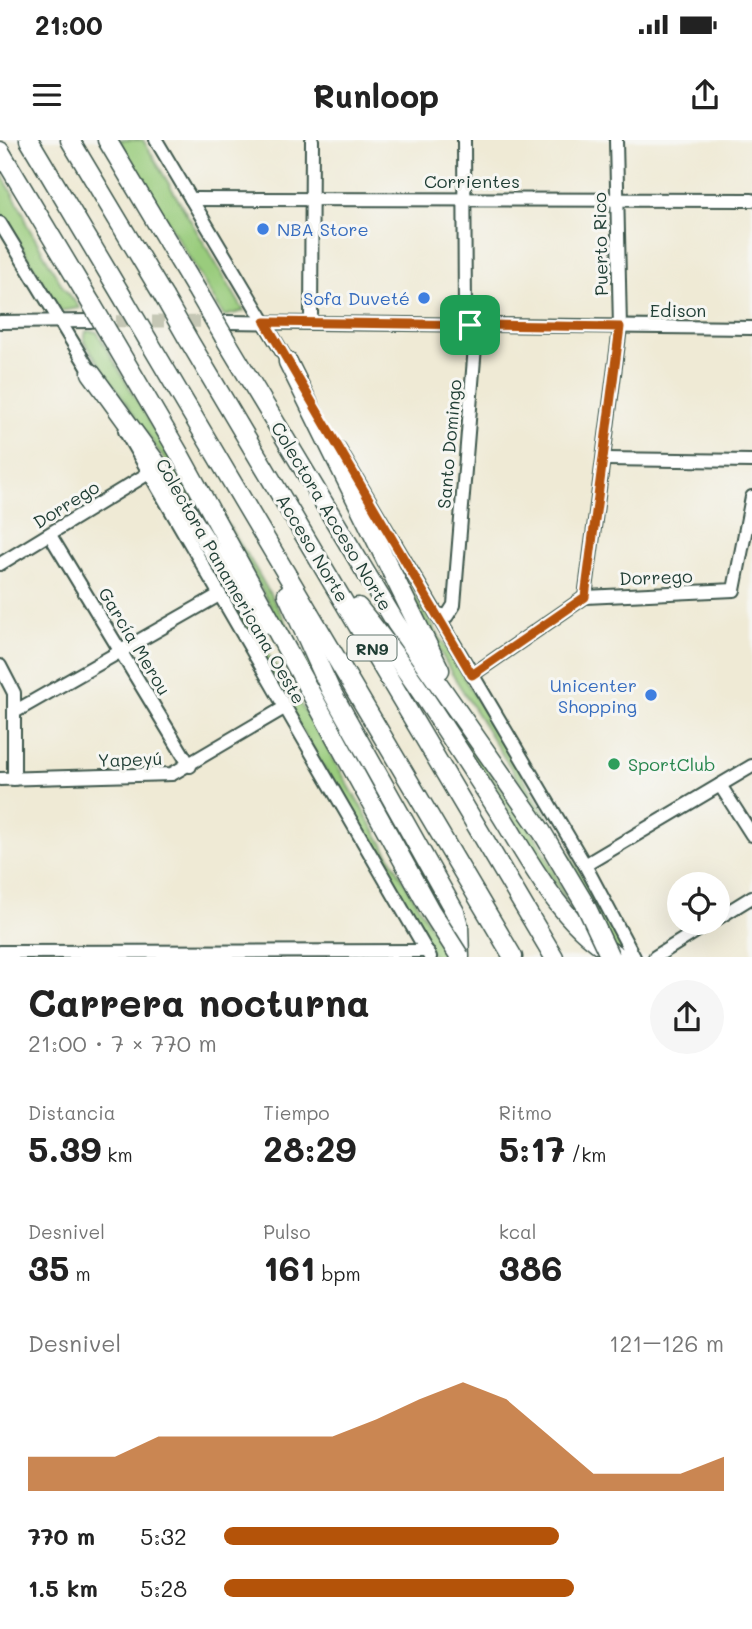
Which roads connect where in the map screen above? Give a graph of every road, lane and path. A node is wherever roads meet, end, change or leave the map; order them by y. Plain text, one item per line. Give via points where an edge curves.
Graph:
1 (29, 140) edge
2 (70, 140) edge
3 (107, 140) edge
4 (312, 140) edge
5 (464, 140) edge
6 (616, 140) edge
7 (159, 143) edge
8 (0, 150) edge
9 (0, 156) edge
10 (13, 172) junction
11 (312, 198) junction
12 (464, 198) junction
13 (191, 199) junction
14 (616, 199) junction
15 (752, 200) edge
16 (0, 223) edge
17 (91, 312) junction
18 (0, 321) edge
19 (61, 322) junction
20 (265, 322) junction
21 (311, 323) junction
22 (470, 325) junction
23 (620, 327) junction
24 (752, 328) edge
25 (225, 329) junction
26 (288, 362) junction
27 (92, 373) junction
28 (605, 459) junction
29 (752, 461) edge
30 (149, 473) junction
31 (752, 497) edge
32 (249, 511) junction
33 (50, 535) junction
34 (321, 561) junction
35 (0, 564) edge
36 (219, 596) junction
37 (585, 597) junction
38 (437, 614) junction
39 (121, 652) junction
40 (0, 666) edge
41 (472, 675) junction
42 (284, 708) junction
43 (16, 711) junction
44 (482, 747) junction
45 (342, 752) junction
46 (190, 766) junction
47 (752, 766) edge
48 (0, 779) edge
49 (14, 779) junction
50 (720, 785) junction
51 (752, 835) edge
52 (585, 865) junction
53 (752, 897) edge
54 (730, 911) edge
55 (691, 935) edge
56 (9, 953) edge
57 (429, 954) edge
58 (171, 955) edge
59 (297, 955) edge
60 (460, 957) edge
61 (513, 957) edge
62 (554, 957) edge
63 (610, 957) edge
64 (620, 957) edge
65 (635, 957) edge
66 (656, 957) edge

1 - 32 highway, Acceso Norte / RN9, bridge
2 - 34 highway, Acceso Norte / RN9, bridge
3 - 25 highway, Colectora Acceso Norte, bridge via 199,294
4 - 11 street
5 - 12 street, Santo Domingo
6 - 14 street, Puerto Rico
7 - 13 street
8 - 10 highway
9 - 10 highway
10 - 17 highway
11 - 12 street, Corrientes
11 - 13 street, Corrientes
11 - 21 street
12 - 14 street, Corrientes
12 - 22 street, Santo Domingo via 465,316
13 - 20 street
14 - 15 street, Corrientes
14 - 23 street, Puerto Rico
16 - 19 street, Colectora Panamericana Oeste
17 - 19 street
17 - 45 highway, bridge via 111,337 186,465
18 - 19 street
19 - 27 street, Colectora Panamericana Oeste
20 - 21 street, Edison
20 - 25 street, Edison
20 - 26 street
21 - 22 street, Edison
22 - 23 street, Edison
22 - 38 street, Santo Domingo via 476,334 454,605 447,616
23 - 24 street, Edison
23 - 28 street, Puerto Rico
25 - 44 highway, Colectora Acceso Norte via 396,623
26 - 38 street
26 - 44 highway
27 - 30 street, Colectora Panamericana Oeste
27 - 45 highway via 155,461
28 - 29 street
28 - 37 street, Puerto Rico
30 - 33 street, Dorrego
30 - 36 street, Colectora Panamericana Oeste
31 - 37 street, Dorrego via 734,590
32 - 60 highway via 330,689 455,912
32 - 61 highway, Acceso Norte / RN9
33 - 35 street, Dorrego
33 - 39 street, García Merou
34 - 62 highway, Acceso Norte / RN9
34 - 64 highway via 395,652 558,904 595,943
36 - 39 street
36 - 42 street, Colectora Panamericana Oeste
37 - 41 street
38 - 41 street
39 - 43 street
39 - 46 street, García Merou
40 - 43 street via 14,693
41 - 52 street
42 - 46 street, Yapeyú
42 - 57 street, Colectora Panamericana Oeste
43 - 49 street
44 - 63 highway, Colectora Acceso Norte, bridge via 542,832
45 - 60 highway, bridge
46 - 49 street, Yapeyú via 165,776
47 - 50 street
48 - 49 street, Yapeyú
50 - 51 street
50 - 52 street
52 - 65 street
53 - 54 street
55 - 66 street
56 - 58 street
57 - 59 street
58 - 59 street

